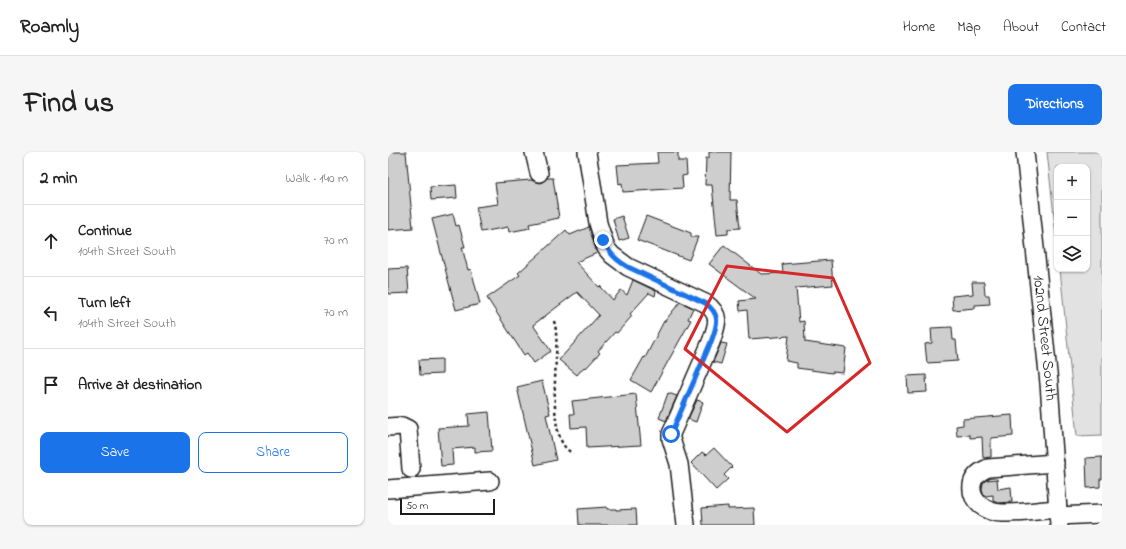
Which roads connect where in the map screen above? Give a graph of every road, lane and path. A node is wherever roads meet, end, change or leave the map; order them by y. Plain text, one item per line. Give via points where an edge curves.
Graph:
1 (534, 152) edge
2 (587, 152) edge
3 (1025, 152) edge
4 (539, 173) dead end
5 (554, 321) dead end
6 (388, 427) edge
7 (573, 453) dead end
8 (1055, 463) junction
9 (411, 469) dead end
10 (490, 481) dead end
11 (388, 489) edge
12 (1102, 514) edge
13 (1058, 517) edge
14 (686, 525) edge

1 - 4 street
2 - 14 street via 598,223 606,248 628,267 705,303 716,316 711,342 671,434 679,464
3 - 8 street, 102nd Street South
5 - 7 path via 556,421 563,445
6 - 9 street via 402,426 408,429
8 - 13 street, 102nd Street South
8 - 13 street via 988,468 975,476 972,489 973,499 981,506 1001,514
10 - 11 street
12 - 13 street

